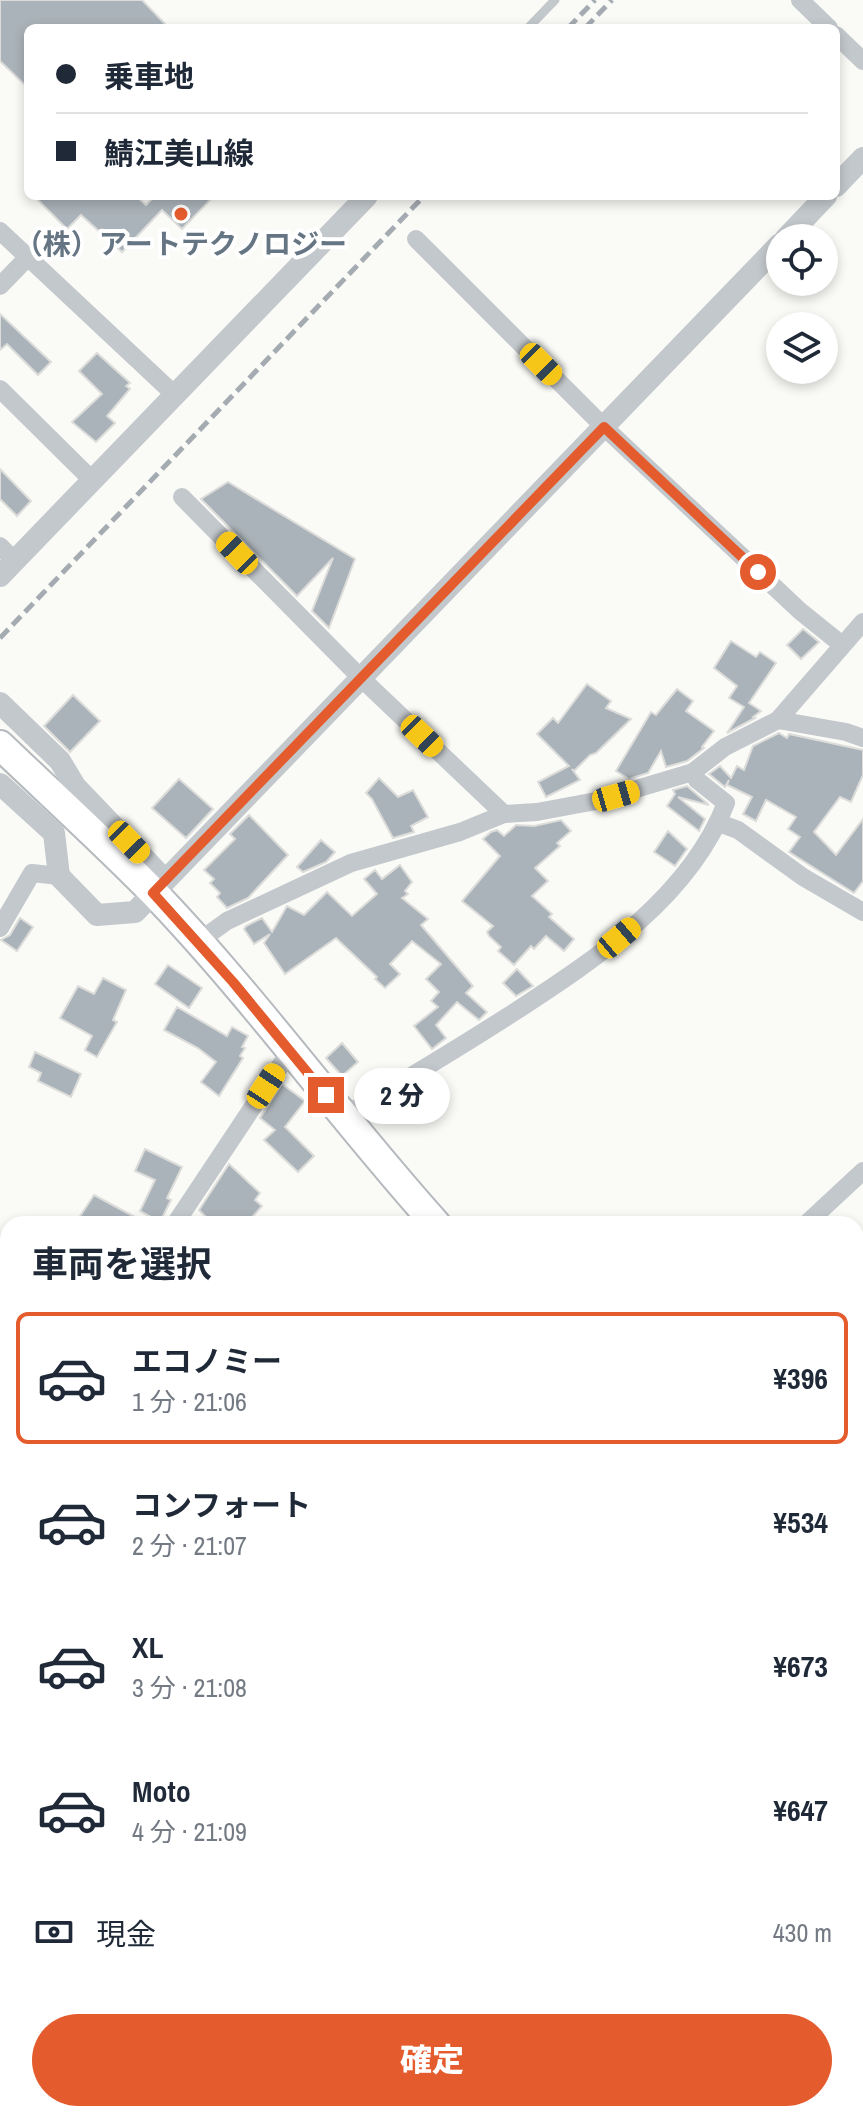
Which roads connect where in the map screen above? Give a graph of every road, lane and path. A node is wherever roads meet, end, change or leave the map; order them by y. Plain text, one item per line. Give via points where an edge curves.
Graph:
1 (800, 0) edge
2 (550, 2) edge
3 (531, 24) edge
4 (825, 24) edge
5 (840, 39) edge
6 (863, 61) edge
7 (863, 158) edge
8 (840, 182) edge
9 (363, 200) edge
10 (822, 200) edge
11 (799, 224) edge
12 (0, 231) edge
13 (416, 239) dead end
14 (28, 257) junction
15 (766, 259) edge
16 (0, 286) edge
17 (0, 389) edge
18 (175, 395) junction
19 (604, 427) junction
20 (92, 480) junction
21 (182, 497) dead end
22 (5, 561) edge
23 (863, 622) edge
24 (841, 644) junction
25 (361, 678) junction
26 (0, 703) edge
27 (778, 720) junction
28 (863, 738) edge
29 (0, 745) edge
30 (693, 772) junction
31 (0, 784) edge
32 (504, 814) junction
33 (719, 823) junction
34 (59, 876) junction
35 (159, 886) junction
36 (863, 912) edge
37 (0, 928) edge
38 (198, 942) junction
39 (290, 1051) junction
40 (344, 1116) junction
41 (863, 1171) edge
42 (180, 1216) edge
43 (429, 1216) edge
44 (815, 1216) edge

1 - 4 street
2 - 3 lane
5 - 6 street
7 - 8 street
9 - 18 street
10 - 11 street
12 - 14 street
13 - 19 street
14 - 16 street
14 - 18 street
15 - 19 street
17 - 20 street
18 - 20 street
19 - 24 street
19 - 25 street
20 - 22 street
21 - 25 street
23 - 24 street
24 - 27 street
25 - 32 street
25 - 35 street
26 - 35 street via 60,761
27 - 28 street
27 - 30 street via 725,747
29 - 35 main road
30 - 32 street via 596,801
30 - 33 street via 726,803
31 - 34 street via 54,833
32 - 38 street via 351,863 227,921
33 - 36 street via 738,830
33 - 40 street via 692,866 603,951
34 - 35 street via 97,915 135,912
34 - 37 street via 32,873
35 - 38 main road
38 - 39 main road
39 - 40 main road
39 - 42 street
40 - 43 main road
41 - 44 street

